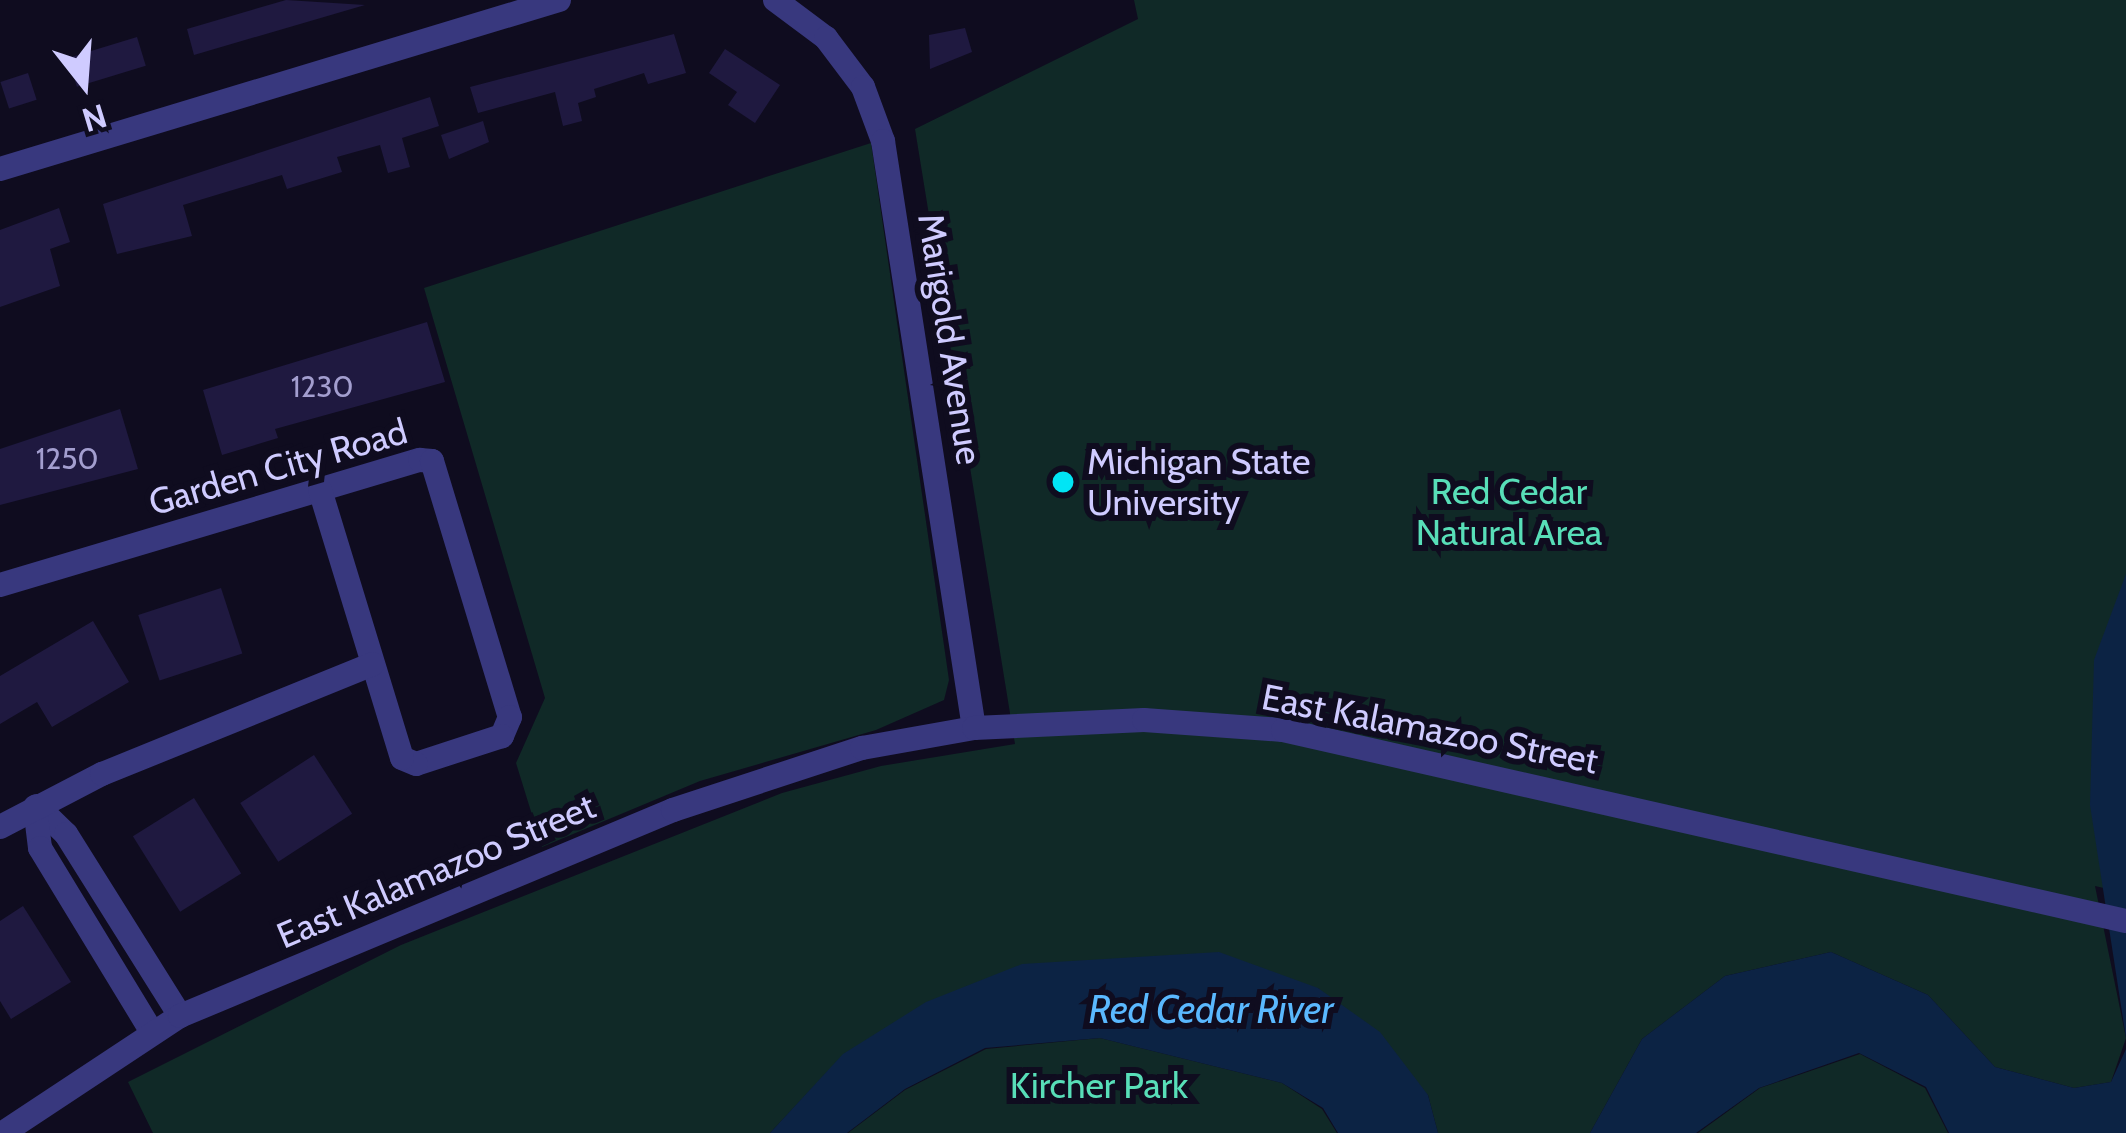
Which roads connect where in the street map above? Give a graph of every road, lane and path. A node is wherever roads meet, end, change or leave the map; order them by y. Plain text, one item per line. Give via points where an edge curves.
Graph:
1 (559, 0) edge
2 (775, 0) edge
3 (0, 169) edge
4 (320, 490) junction
5 (0, 585) edge
6 (373, 664) junction
7 (974, 728) junction
8 (36, 807) junction
9 (0, 827) edge
10 (2126, 921) edge
11 (180, 1016) junction
12 (152, 1032) junction
13 (3, 1133) edge

1 - 3 street
2 - 7 street, Marigold Avenue via 826,38 863,87 883,141
4 - 5 street, Garden City Road
4 - 6 street
4 - 6 street, Garden City Road via 432,461 511,717 502,736 406,763
6 - 8 street via 310,684
7 - 10 street, East Kalamazoo Street via 1144,720 1283,730
7 - 11 street, East Kalamazoo Street via 862,748 749,781
8 - 9 street
8 - 11 street via 66,834
8 - 12 street via 40,848
11 - 12 street, East Kalamazoo Street
12 - 13 street, East Kalamazoo Street

